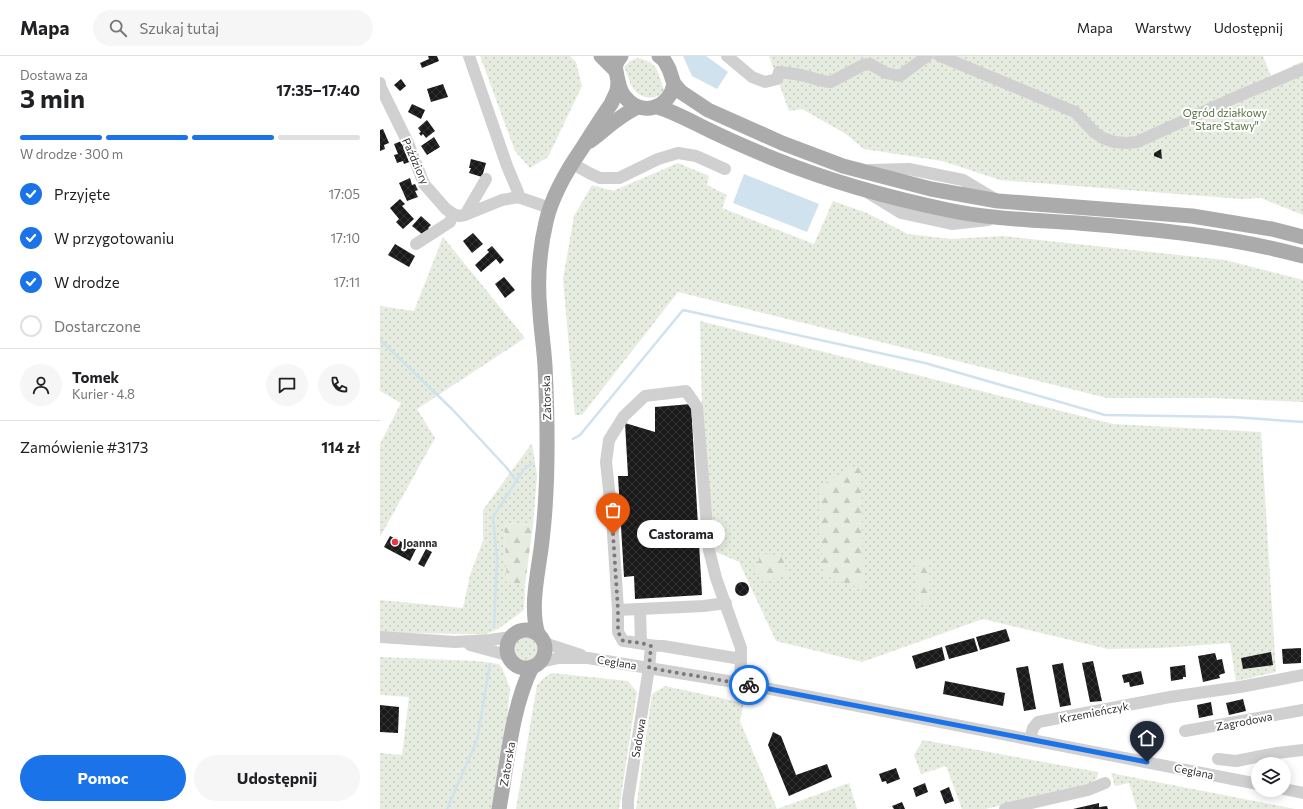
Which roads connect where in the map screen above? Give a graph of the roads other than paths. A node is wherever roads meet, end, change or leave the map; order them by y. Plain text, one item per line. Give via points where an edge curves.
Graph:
1 (469, 56) edge
2 (601, 56) edge
3 (659, 56) edge
4 (727, 56) edge
5 (927, 56) edge
6 (940, 56) edge
7 (618, 69) edge
8 (1303, 69) edge
9 (380, 83) edge
10 (674, 84) junction
11 (638, 107) junction
12 (658, 107) junction
13 (583, 147) junction
14 (571, 163) junction
15 (725, 169) dead end
16 (486, 179) dead end
17 (518, 197) junction
18 (550, 208) junction
19 (453, 214) junction
20 (465, 215) junction
21 (1303, 237) edge
22 (416, 244) dead end
23 (1303, 256) edge
24 (536, 589) junction
25 (726, 603) junction
26 (640, 609) junction
27 (618, 610) junction
28 (514, 634) junction
29 (380, 637) edge
30 (541, 639) junction
31 (455, 642) junction
32 (646, 645) junction
33 (588, 658) junction
34 (510, 659) junction
35 (741, 660) junction
36 (536, 665) junction
37 (649, 668) junction
38 (1303, 675) edge
39 (740, 683) junction
40 (1303, 710) edge
41 (514, 720) junction
42 (1185, 731) dead end
43 (1030, 739) junction
44 (1303, 750) edge
45 (1218, 759) dead end
46 (1105, 783) dead end
47 (1251, 783) edge
48 (1291, 790) edge
49 (1303, 792) edge
50 (499, 809) edge
51 (628, 809) edge
52 (1005, 809) edge

1 - 17 street
2 - 7 main road
3 - 10 main road via 669,69
4 - 5 street via 752,77 765,82 777,79 779,72 831,82 862,65 870,64 886,73 900,76
6 - 8 street via 1075,112 1103,138 1128,143 1137,142
7 - 11 main road via 620,90
7 - 13 main road, Zatorska via 614,98
9 - 19 street, Paździory via 424,184 446,210
10 - 12 main road via 672,93
10 - 21 main road via 691,99 720,116 782,143 843,166 931,189 998,201 1192,216 1272,229
11 - 12 main road
11 - 13 main road, Zatorska via 618,118
12 - 23 main road via 777,160 862,189 948,210 1002,218 1195,234 1269,247
13 - 14 main road, Zatorska
14 - 15 street via 600,178 619,178 658,159 678,153 696,156
14 - 18 main road, Zatorska
16 - 20 street
17 - 18 street
17 - 20 street via 502,200
18 - 24 main road, Zatorska via 541,244 538,277 547,394 548,449 543,533
19 - 20 street
19 - 22 street via 450,222
24 - 28 main road, Zatorska via 521,625
24 - 30 main road, Zatorska via 536,627
25 - 26 street
25 - 27 street via 708,550 697,407 686,391 645,396 624,416 609,440 606,462
25 - 35 street via 741,648
26 - 27 street
26 - 32 street, Sadowa
27 - 32 street via 618,632 623,641
28 - 30 main road via 528,630
28 - 31 street via 490,640
28 - 34 main road via 506,648
29 - 31 street
30 - 33 street, Ceglana
30 - 36 main road via 545,653
31 - 34 street via 489,649
32 - 35 street
32 - 37 street, Sadowa
33 - 36 street, Ceglana via 559,658
33 - 37 street, Ceglana
34 - 36 main road via 522,668
34 - 41 main road, Zatorska via 516,684
35 - 39 street
36 - 41 main road, Zatorska via 524,686
37 - 39 street, Ceglana
37 - 51 street, Sadowa
38 - 43 street, Krzemieńczyk via 1038,722
39 - 43 street, Ceglana
40 - 42 street, Zagrodowa
41 - 50 main road, Zatorska
43 - 47 street, Ceglana
44 - 45 street via 1236,761
46 - 52 street via 1088,790
48 - 49 street

